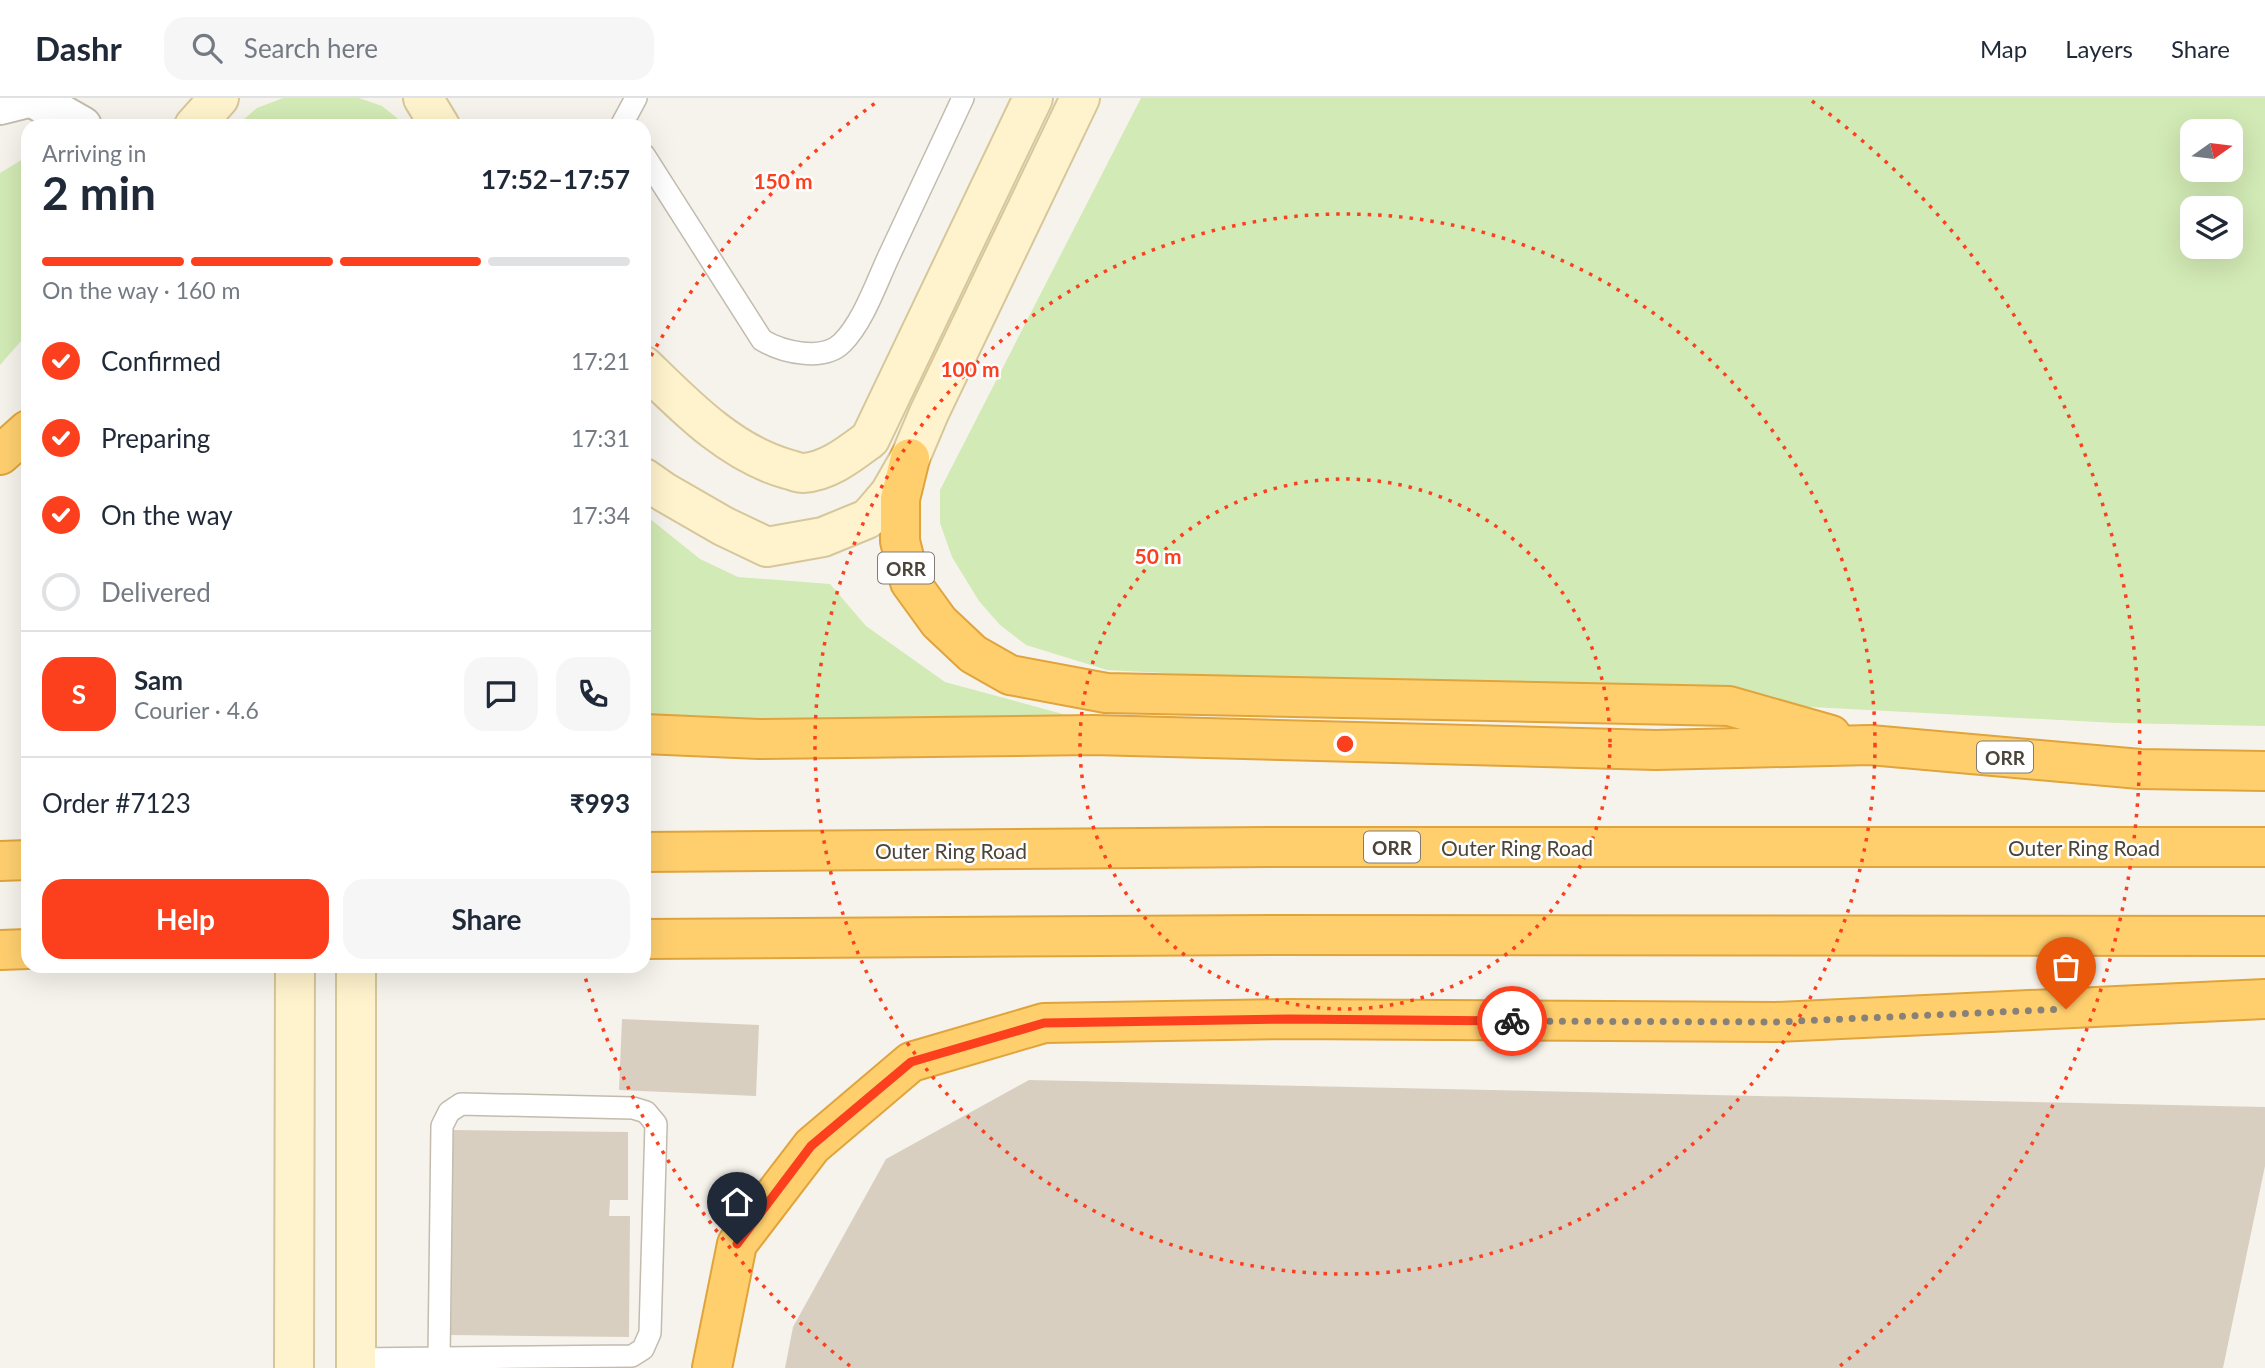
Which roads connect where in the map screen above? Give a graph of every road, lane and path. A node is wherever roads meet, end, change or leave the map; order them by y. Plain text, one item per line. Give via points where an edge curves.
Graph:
1 (31, 98) edge
2 (219, 98) edge
3 (636, 98) edge
4 (963, 98) edge
5 (1032, 98) edge
6 (1080, 98) edge
7 (0, 105) edge
8 (69, 119) edge
9 (200, 119) edge
10 (627, 119) edge
11 (651, 166) edge
12 (651, 373) edge
13 (21, 436) edge
14 (0, 455) edge
15 (910, 458) junction
16 (651, 483) edge
17 (651, 734) edge
18 (1870, 745) junction
19 (2265, 771) edge
20 (2265, 847) edge
21 (651, 852) edge
22 (21, 860) edge
23 (0, 861) edge
24 (2265, 936) edge
25 (651, 939) edge
26 (21, 949) edge
27 (0, 950) edge
28 (295, 973) edge
29 (356, 973) edge
30 (2265, 999) edge
31 (632, 1356) junction
32 (439, 1358) junction
33 (356, 1364) edge
34 (294, 1368) edge
35 (599, 1368) edge
36 (712, 1368) edge

1 - 7 street
1 - 8 street
2 - 9 main road
3 - 10 lane
4 - 11 lane via 863,311 841,344 821,352 804,354 762,341
5 - 12 main road via 870,439 838,463 803,473 768,464 724,437
6 - 15 main road
13 - 14 highway
15 - 16 main road via 890,493 867,519 823,537 767,547
15 - 18 highway, ORR via 900,499 900,541 910,582 939,622 973,654 1010,675 1106,693 1729,706
17 - 18 highway, ORR via 1093,736 1656,750
18 - 19 highway, ORR via 2140,769
20 - 21 highway, Outer Ring Road / ORR
22 - 23 highway
24 - 25 highway
26 - 27 highway
28 - 34 main road
29 - 33 main road
30 - 36 highway via 1776,1022 1289,1019 1044,1023 911,1062 811,1146 737,1244
31 - 32 lane
31 - 32 lane via 643,1349 650,1333 656,1124 646,1112 633,1108 461,1104 449,1112 442,1126
31 - 35 lane
32 - 33 lane

